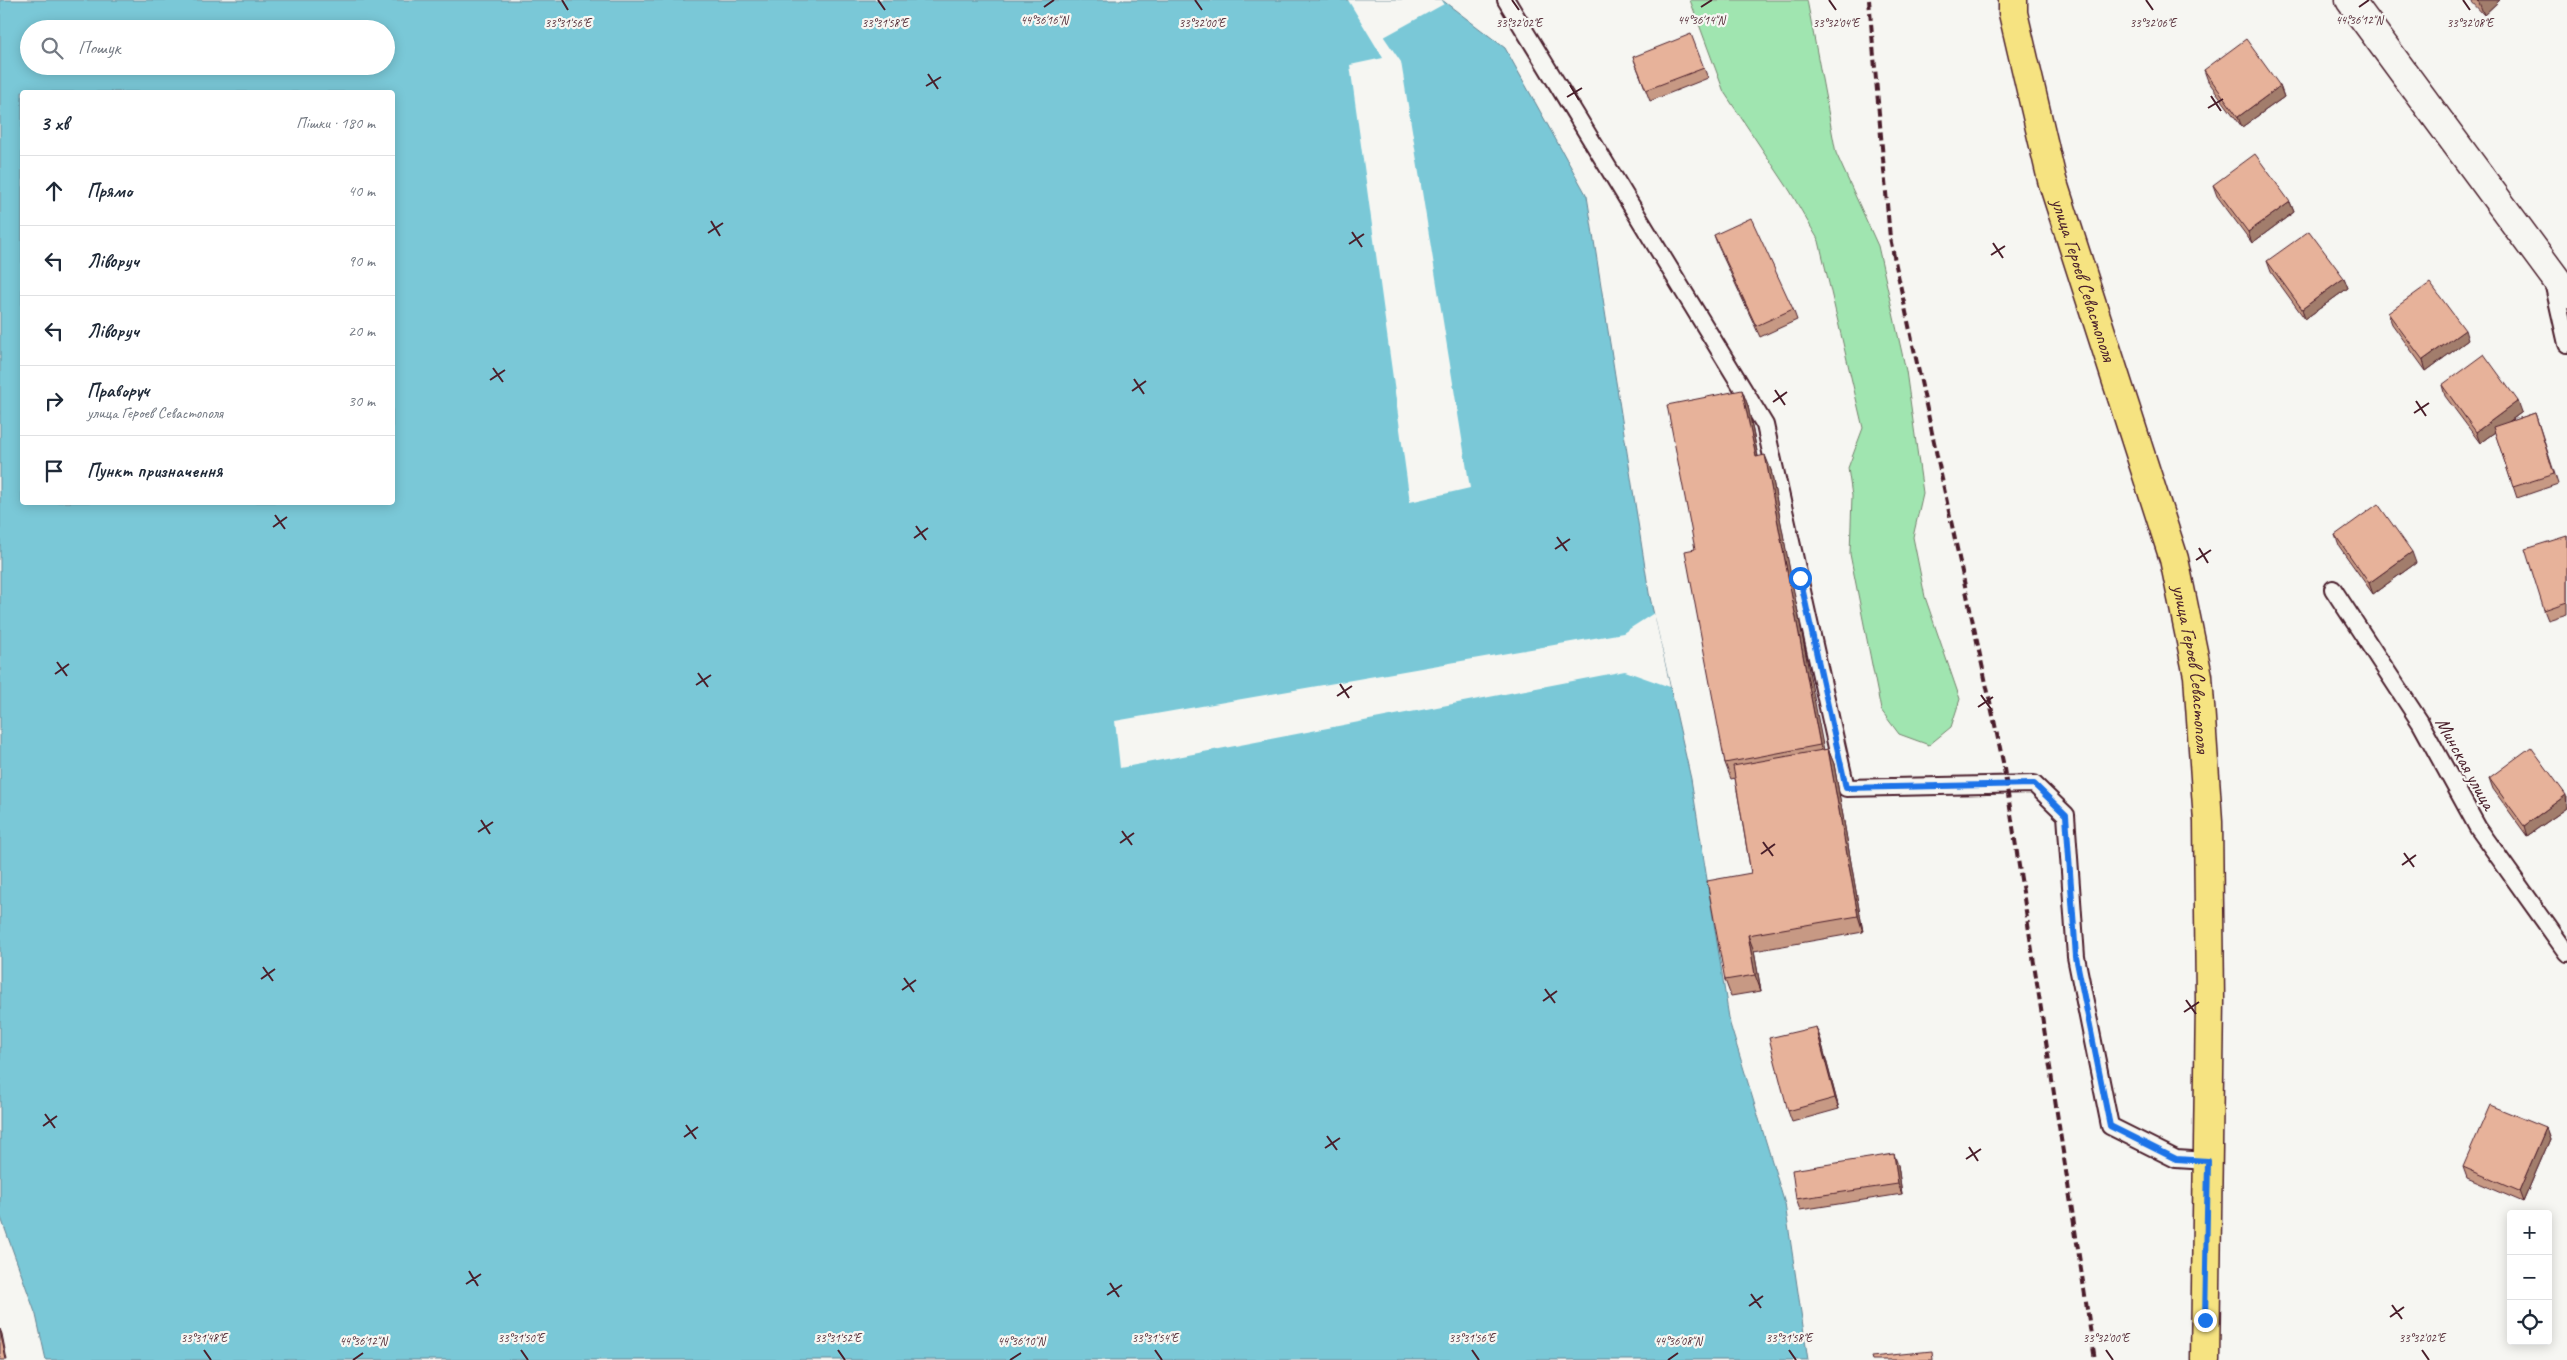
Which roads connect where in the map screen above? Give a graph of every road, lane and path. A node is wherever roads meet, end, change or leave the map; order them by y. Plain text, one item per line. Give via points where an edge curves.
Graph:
1 (1506, 0) edge
2 (2013, 0) edge
3 (2350, 0) edge
4 (2551, 273) junction
5 (2567, 294) edge
6 (2567, 344) edge
7 (2333, 589) dead end
8 (2567, 954) edge
9 (2208, 1161) junction
10 (2205, 1360) edge

1 - 9 lane via 1765,425 1846,788 2034,784 2066,815 2076,957 2110,1126 2176,1159
2 - 9 main road, улица Героев Севастополя via 2013,13 2052,180 2174,559 2198,676 2208,821
3 - 4 street
4 - 5 street
4 - 6 lane
7 - 8 lane, Минская улица via 2420,722 2478,828
9 - 10 main road, улица Героев Севастополя

